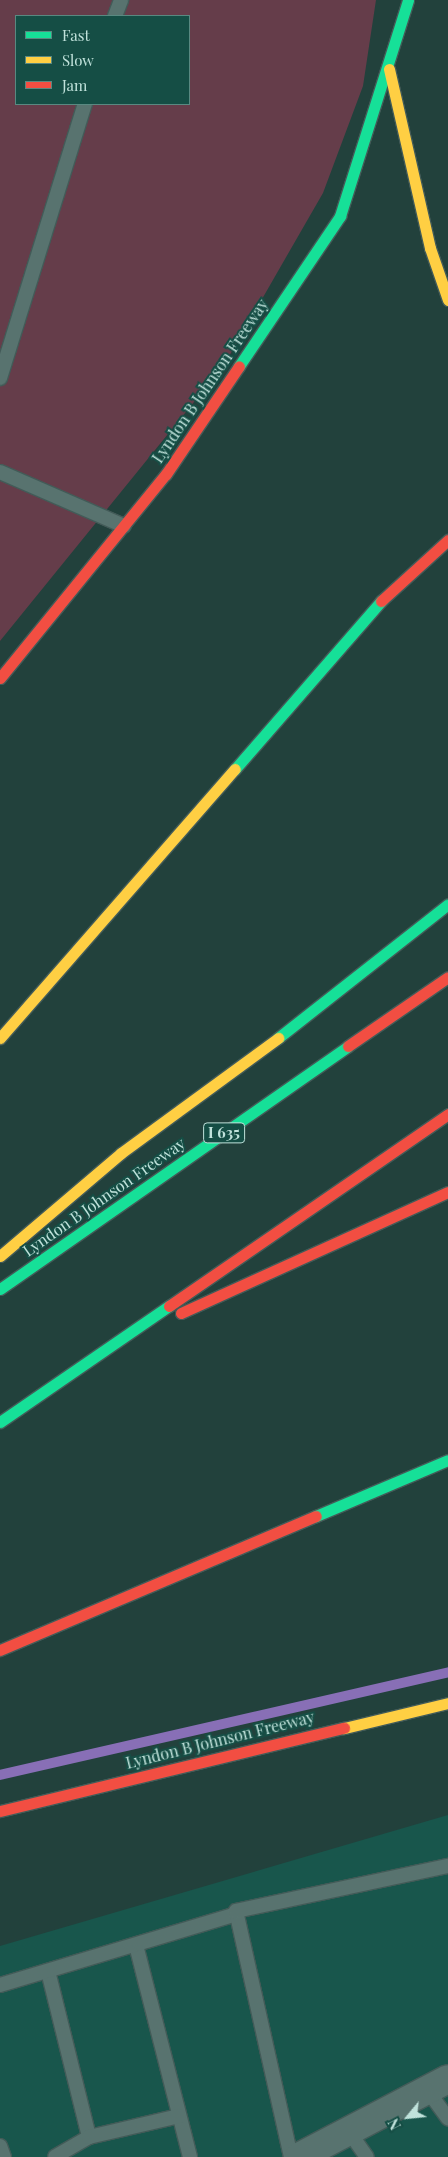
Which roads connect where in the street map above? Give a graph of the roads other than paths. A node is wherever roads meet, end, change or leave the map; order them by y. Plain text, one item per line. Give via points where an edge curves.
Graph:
1 (121, 0) edge
2 (408, 0) edge
3 (115, 15) edge
4 (389, 69) junction
5 (85, 105) edge
6 (448, 300) edge
7 (0, 378) edge
8 (0, 472) edge
9 (124, 526) junction
10 (448, 540) edge
11 (0, 678) edge
12 (448, 904) edge
13 (448, 977) edge
14 (0, 1038) edge
15 (448, 1114) edge
16 (448, 1192) edge
17 (0, 1256) edge
18 (0, 1289) edge
19 (118, 1341) junction
20 (0, 1422) edge
21 (448, 1460) edge
22 (0, 1650) edge
23 (448, 1703) edge
24 (0, 1811) edge
25 (448, 1866) edge
26 (236, 1914) junction
27 (136, 1944) junction
28 (48, 1971) junction
29 (0, 1985) edge
30 (441, 2089) edge
31 (180, 2116) junction
32 (448, 2119) edge
33 (350, 2133) junction
34 (89, 2137) junction
35 (0, 2146) edge
36 (4, 2157) edge
37 (55, 2157) edge
38 (190, 2157) edge
39 (291, 2157) edge
40 (299, 2157) edge
41 (367, 2157) edge

1 - 3 lane
2 - 4 main road, Lyndon B Johnson Freeway
4 - 6 main road via 430,248
4 - 9 main road, Lyndon B Johnson Freeway via 340,216 166,474
5 - 7 lane
8 - 9 lane
9 - 11 main road, Lyndon B Johnson Freeway
10 - 14 main road via 394,586
12 - 17 main road via 329,1001 122,1153
13 - 18 main road, Lyndon B Johnson Freeway / I 635
15 - 19 main road
16 - 19 main road
19 - 20 main road
21 - 22 main road
23 - 24 main road, Lyndon B Johnson Freeway
25 - 26 lane
26 - 27 lane
26 - 39 lane
27 - 28 lane
27 - 31 lane
28 - 29 lane
28 - 34 lane
30 - 32 lane
30 - 33 street
31 - 34 lane
31 - 38 lane
33 - 40 street
33 - 41 lane
34 - 37 lane
35 - 36 lane

